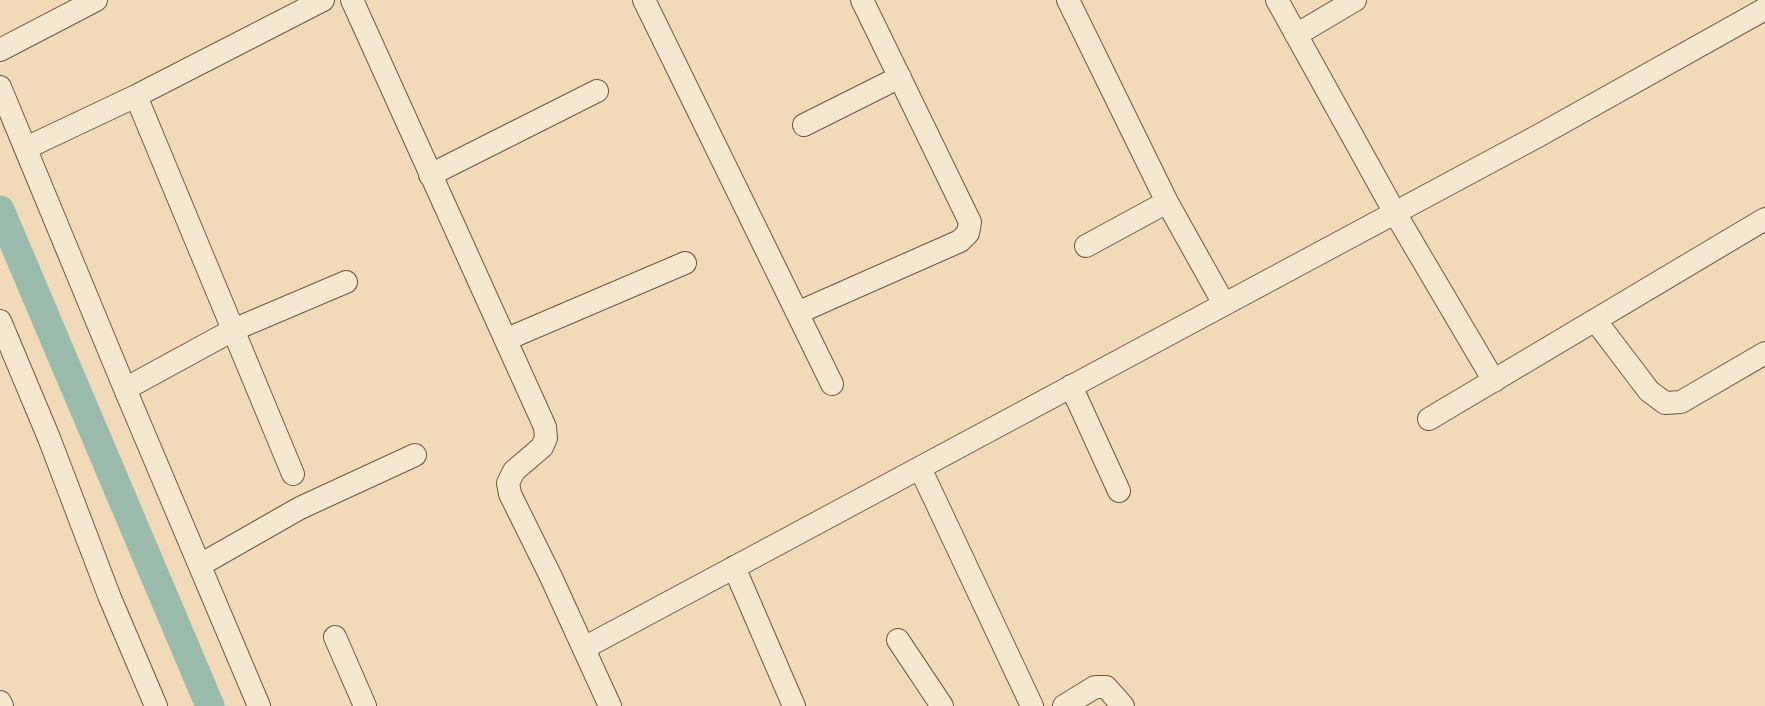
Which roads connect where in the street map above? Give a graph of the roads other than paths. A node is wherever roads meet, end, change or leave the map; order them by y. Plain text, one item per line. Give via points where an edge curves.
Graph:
1 (96, 0) edge
2 (352, 0) edge
3 (644, 0) edge
4 (862, 0) edge
5 (1068, 0) edge
6 (1277, 0) edge
7 (1355, 0) edge
8 (313, 2) edge
9 (1765, 9) edge
10 (1296, 35) junction
11 (0, 50) edge
12 (900, 77) junction
13 (0, 87) edge
14 (597, 91) dead end
15 (136, 96) junction
16 (804, 125) dead end
17 (26, 148) junction
18 (430, 175) junction
19 (1167, 202) junction
20 (1395, 213) junction
21 (1764, 223) edge
22 (1086, 246) dead end
23 (685, 263) dead end
24 (346, 282) dead end
25 (1224, 304) junction
26 (797, 313) junction
27 (1595, 320) junction
28 (0, 321) edge
29 (233, 330) junction
30 (507, 339) junction
31 (1765, 353) edge
32 (1494, 381) junction
33 (832, 384) dead end
34 (1072, 386) junction
35 (125, 389) junction
36 (1429, 420) dead end
37 (415, 455) dead end
38 (920, 468) junction
39 (293, 474) dead end
40 (1119, 491) dead end
41 (200, 566) junction
42 (734, 567) junction
43 (335, 637) dead end
44 (898, 640) dead end
45 (584, 648) junction
46 (0, 702) edge
47 (2, 706) edge
48 (156, 706) edge
49 (259, 706) edge
50 (365, 706) edge
51 (610, 706) edge
52 (794, 706) edge
53 (942, 706) edge
54 (1032, 706) edge
55 (1064, 706) edge
56 (1123, 706) edge

1 - 11 street
2 - 18 street
3 - 26 street
4 - 12 street
5 - 19 street
6 - 10 street
7 - 10 street
8 - 15 street
9 - 20 street
10 - 20 street
12 - 16 street
12 - 26 street via 970,222 968,233 960,241
13 - 17 street
14 - 18 street
15 - 17 street
15 - 29 street
17 - 35 street
18 - 30 street
19 - 22 street
19 - 25 street
20 - 25 street
20 - 32 street
21 - 27 street
23 - 30 street
24 - 29 street
25 - 34 street
26 - 33 street
27 - 31 street via 1649,391 1665,403 1681,402
27 - 32 street
28 - 48 street via 49,438 110,598
29 - 35 street
29 - 39 street
30 - 45 street via 545,427 546,438 542,446 514,472 508,483 510,494
32 - 36 street
34 - 38 street
34 - 40 street
35 - 41 street
37 - 41 street via 300,508
38 - 42 street
38 - 54 street
41 - 49 street
42 - 45 street
42 - 52 street
43 - 50 street
44 - 53 street
45 - 51 street
46 - 47 street
55 - 56 street via 1095,687 1106,687

